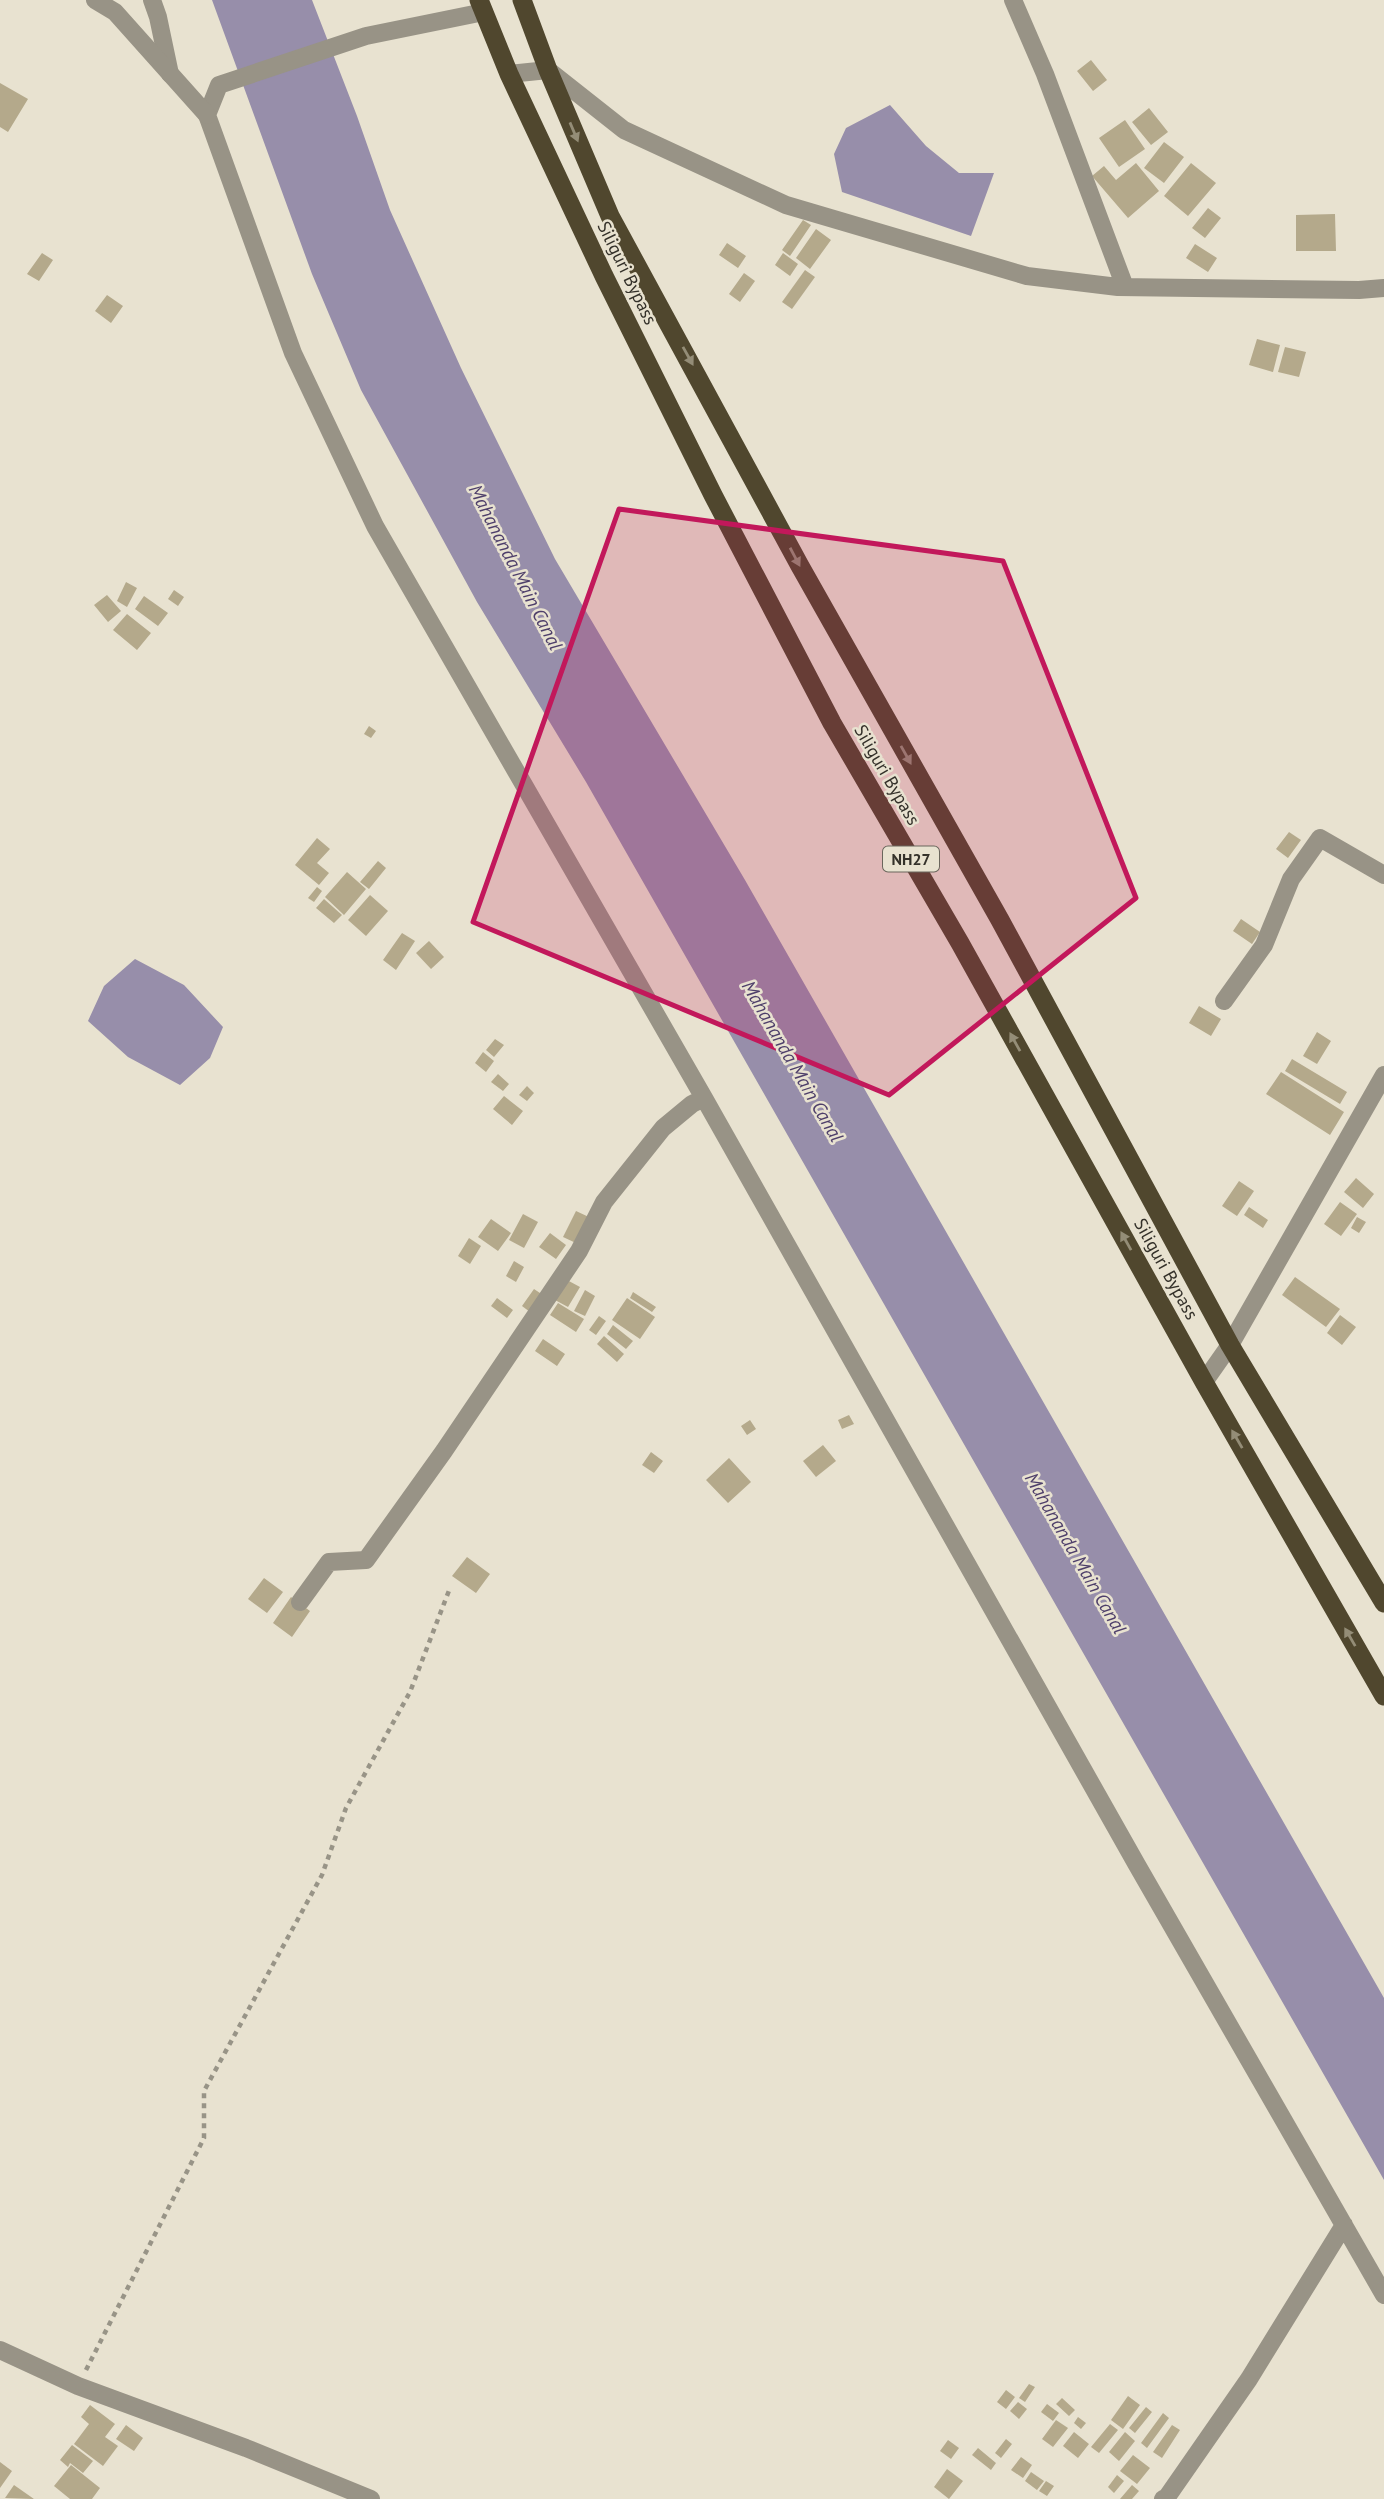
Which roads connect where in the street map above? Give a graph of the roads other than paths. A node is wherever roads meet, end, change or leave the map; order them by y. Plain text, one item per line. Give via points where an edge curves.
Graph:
1 (95, 0) edge
2 (152, 0) edge
3 (522, 0) edge
4 (1013, 0) edge
5 (481, 6) edge
6 (548, 71) junction
7 (170, 74) junction
8 (509, 74) junction
9 (207, 115) junction
10 (1125, 287) junction
11 (1384, 288) edge
12 (1384, 875) edge
13 (1224, 1001) dead end
14 (1384, 1075) edge
15 (704, 1098) junction
16 (1230, 1345) junction
17 (1204, 1382) junction
18 (300, 1602) dead end
19 (1384, 1603) edge
20 (1384, 1696) edge
21 (1344, 2225) junction
22 (1384, 2295) edge
23 (0, 2350) edge
24 (371, 2499) edge
25 (1163, 2499) edge

1 - 7 street via 114,12
2 - 7 street
3 - 6 highway, NH27
4 - 10 street
5 - 8 highway, Siliguri Bypass / NH27
5 - 9 street via 366,36 219,85
6 - 8 street
6 - 10 street via 624,130 786,205 1027,276
6 -> 16 highway, NH27 via 610,216
7 - 9 street
17 -> 8 highway, Siliguri Bypass / NH27 via 832,723 622,313
9 - 15 street via 293,354 375,526
10 - 11 street
12 - 13 street via 1320,838 1291,879 1264,945
14 - 16 street
15 - 18 street via 663,1128 604,1202 579,1251 366,1560 329,1562
15 - 21 street
16 - 17 street
16 - 19 highway, NH27
20 -> 17 highway, Siliguri Bypass / NH27
21 - 22 street
21 - 25 street via 1249,2379
23 - 24 street via 78,2386

